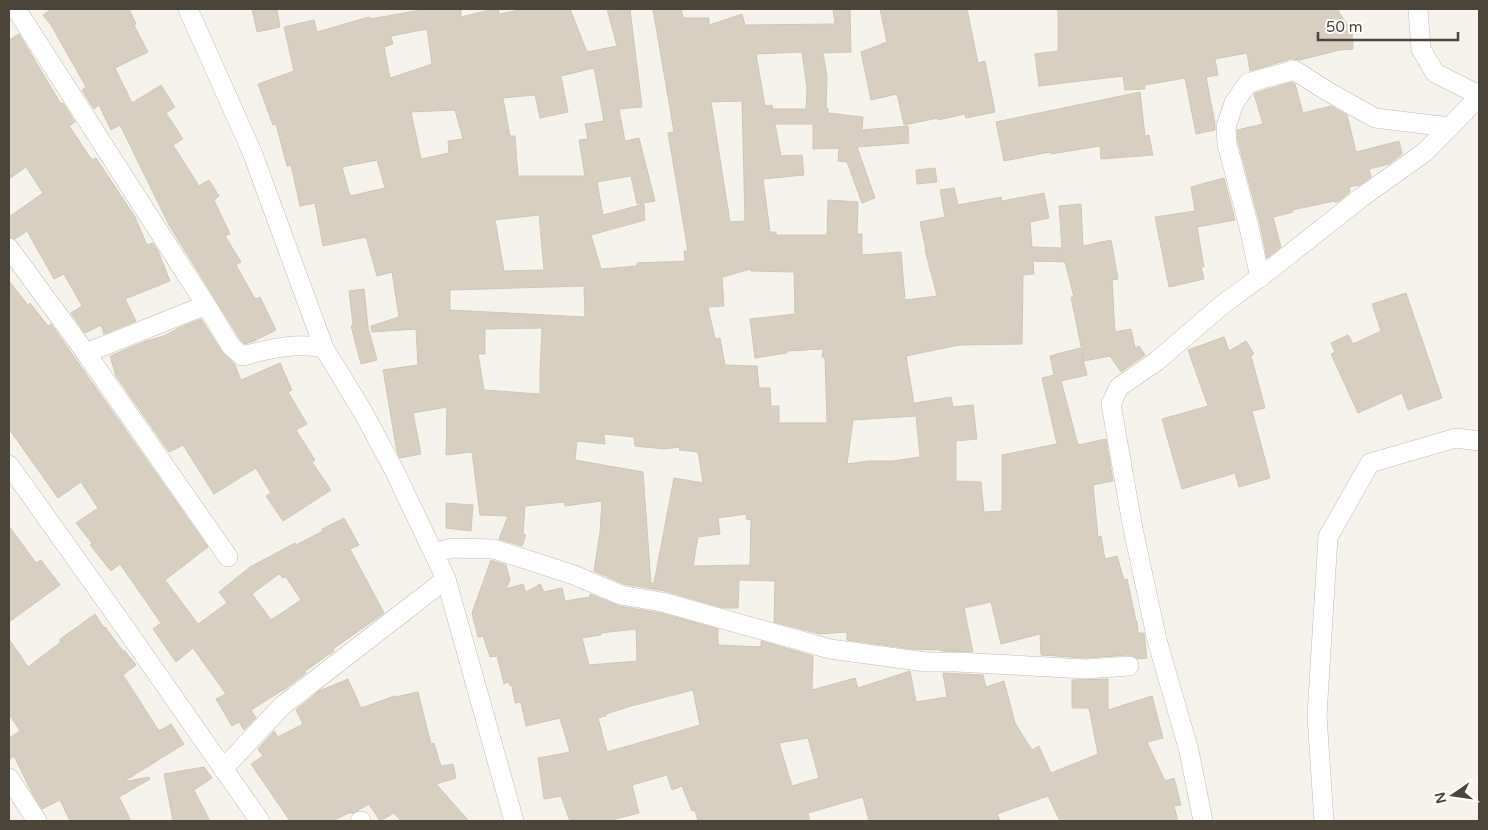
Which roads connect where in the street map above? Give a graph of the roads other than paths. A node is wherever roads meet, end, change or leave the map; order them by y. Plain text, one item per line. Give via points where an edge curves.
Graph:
1 (16, 9) edge
2 (188, 9) edge
3 (1418, 9) edge
4 (1479, 96) edge
5 (1449, 127) junction
6 (9, 248) edge
7 (1260, 278) junction
8 (206, 305) junction
9 (324, 348) junction
10 (86, 353) junction
11 (1479, 441) edge
12 (9, 465) edge
13 (434, 553) junction
14 (228, 557) dead end
15 (446, 579) junction
16 (1129, 666) dead end
17 (223, 769) junction
18 (9, 778) edge
19 (37, 821) edge
20 (260, 821) edge
21 (514, 821) edge
22 (1204, 821) edge
23 (1324, 821) edge

1 - 8 street
2 - 9 street via 252,152
3 - 4 street via 1421,49 1435,73
4 - 5 street
5 - 7 street via 1425,152
5 - 7 street via 1375,118 1294,70 1248,83 1234,103 1226,127 1226,144
6 - 10 street
7 - 22 street via 1222,305 1157,361 1119,387 1111,404 1157,640 1189,751
8 - 9 street via 231,346 242,356 286,346 309,344
8 - 10 street
9 - 13 street via 363,412
10 - 14 street
11 - 23 street via 1456,438 1370,463 1328,537 1318,716
12 - 17 street
13 - 15 street
13 - 16 street via 452,548 494,549 574,575 621,595 662,602 830,649 926,662 1086,669
15 - 17 street via 282,706
15 - 21 street
17 - 20 street
18 - 19 street

